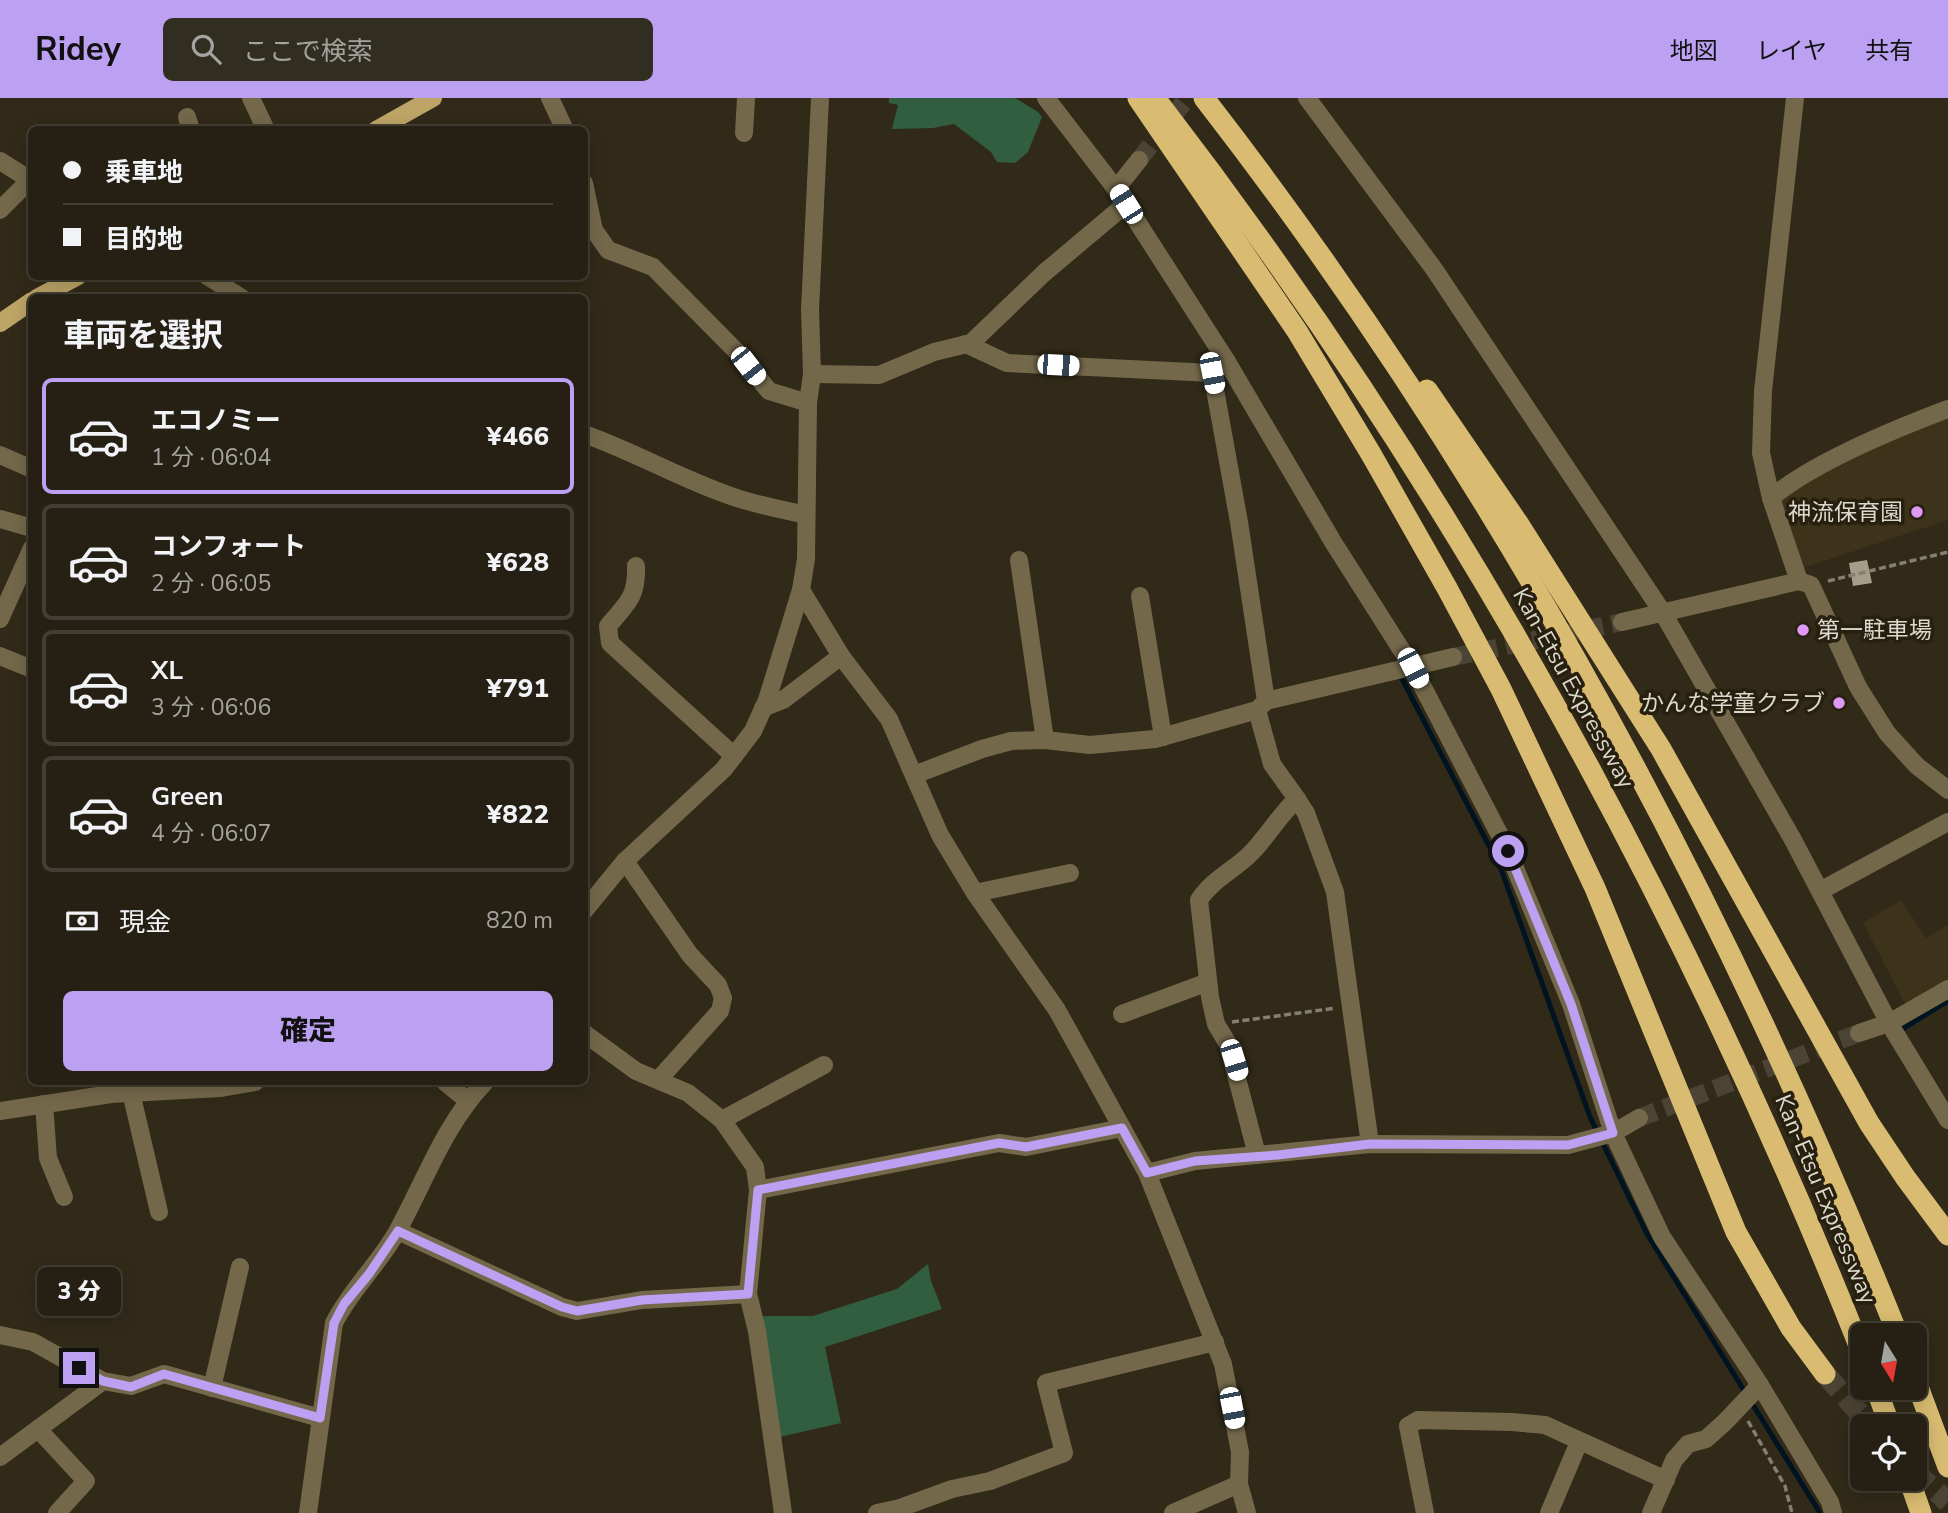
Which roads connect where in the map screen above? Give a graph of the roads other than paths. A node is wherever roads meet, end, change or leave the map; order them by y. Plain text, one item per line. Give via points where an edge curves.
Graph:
1 (251, 98) edge
2 (433, 98) edge
3 (550, 98) edge
4 (746, 98) edge
5 (820, 98) edge
6 (1046, 98) edge
7 (1138, 98) edge
8 (1154, 98) edge
9 (1204, 98) edge
10 (1218, 98) edge
11 (1307, 98) edge
12 (1795, 98) edge
13 (264, 126) edge
14 (383, 126) edge
15 (563, 126) edge
16 (744, 132) dead end
17 (1139, 160) tunnel mouth
18 (0, 161) edge
19 (28, 179) edge
20 (28, 184) edge
21 (1121, 196) junction
22 (588, 202) edge
23 (0, 210) edge
24 (71, 280) edge
25 (213, 280) edge
26 (44, 294) edge
27 (236, 294) edge
28 (28, 304) edge
29 (0, 323) edge
30 (966, 344) junction
31 (1226, 360) junction
32 (1212, 373) junction
33 (812, 374) junction
34 (808, 403) junction
35 (1948, 409) edge
36 (588, 435) edge
37 (0, 455) edge
38 (28, 467) edge
39 (1771, 498) junction
40 (806, 514) junction
41 (0, 519) edge
42 (28, 527) edge
43 (28, 557) edge
44 (1019, 560) dead end
45 (636, 566) dead end
46 (1805, 583) junction
47 (801, 590) junction
48 (1140, 596) dead end
49 (1662, 613) junction
50 (0, 619) edge
51 (1622, 622) tunnel mouth
52 (0, 656) edge
53 (841, 656) junction
54 (1452, 657) tunnel mouth
55 (28, 667) edge
56 (1413, 668) junction
57 (1261, 706) junction
58 (763, 708) junction
59 (1163, 737) junction
60 (1045, 740) junction
61 (734, 756) junction
62 (914, 775) junction
63 (1948, 790) edge
64 (1297, 799) junction
65 (1948, 822) edge
66 (625, 861) junction
67 (1070, 873) dead end
68 (1820, 891) junction
69 (975, 893) junction
70 (588, 906) edge
71 (1208, 982) junction
72 (1948, 989) edge
73 (1122, 1014) dead end
74 (1889, 1023) junction
75 (1859, 1033) tunnel mouth
76 (588, 1035) edge
77 (824, 1065) dead end
78 (659, 1079) junction
79 (238, 1085) edge
80 (449, 1085) edge
81 (482, 1085) edge
82 (111, 1088) edge
83 (134, 1093) junction
84 (467, 1100) junction
85 (1942, 1101) edge
86 (44, 1104) junction
87 (0, 1111) edge
88 (1639, 1118) tunnel mouth
89 (722, 1120) junction
90 (1948, 1120) edge
91 (1122, 1128) junction
92 (1604, 1136) junction
93 (1370, 1144) junction
94 (1258, 1155) junction
95 (1147, 1173) junction
96 (758, 1190) junction
97 (64, 1197) dead end
98 (159, 1212) dead end
99 (398, 1231) junction
100 (1948, 1235) edge
101 (240, 1267) dead end
102 (748, 1294) junction
103 (1893, 1323) edge
104 (1850, 1324) edge
105 (0, 1335) edge
106 (1215, 1342) junction
107 (1825, 1374) tunnel mouth
108 (103, 1381) junction
109 (212, 1388) junction
110 (1748, 1398) junction
111 (1923, 1400) edge
112 (320, 1418) junction
113 (38, 1429) junction
114 (1579, 1442) junction
115 (0, 1457) edge
116 (1948, 1467) edge
117 (1666, 1480) junction
118 (1239, 1484) junction
119 (1913, 1491) edge
120 (57, 1513) edge
121 (309, 1513) edge
122 (783, 1513) edge
123 (877, 1513) edge
124 (1173, 1513) edge
125 (1247, 1513) edge
126 (1425, 1513) edge
127 (1549, 1513) edge
128 (1651, 1513) edge
129 (1833, 1513) edge
130 (1921, 1513) edge

1 - 13 street
2 - 14 main road
3 - 15 street
4 - 16 street
5 - 33 street via 810,310
6 - 21 street
7 - 107 highway via 1297,331 1465,622 1595,888 1736,1232 1791,1328
8 - 104 highway, Kan-Etsu Expressway via 1296,289 1369,398 1577,742 1709,1001
9 - 103 highway, Kan-Etsu Expressway via 1406,381 1610,720 1752,998
10 - 100 highway via 1385,327 1591,636 1661,749 1869,1123
11 - 49 street via 1434,270
12 - 39 street via 1763,391 1760,453
17 - 21 street
18 - 19 street
20 - 23 street
21 - 30 street
21 - 31 street
22 - 34 street via 594,230 608,250 653,267 769,391
24 - 26 main road
25 - 27 street
28 - 29 main road
30 - 32 street via 1007,363
30 - 33 street via 879,375
31 - 32 street
31 - 56 street
32 - 57 street via 1239,522
33 - 34 street
34 - 40 street
35 - 39 street via 1845,454 1788,483
36 - 40 street via 743,500
37 - 38 street
39 - 46 street
40 - 47 street
41 - 42 street
43 - 50 street
44 - 60 street
45 - 61 street via 637,586 631,600 608,626 611,643
46 - 49 street
46 - 63 street via 1887,733 1917,766
47 - 53 street
47 - 58 street
48 - 59 street
49 - 51 street
49 - 68 street
52 - 55 street
53 - 58 street via 783,700
53 - 62 street via 889,719
54 - 56 street
56 - 57 street
56 - 92 street via 1508,851 1571,1004
57 - 59 street
57 - 64 street via 1272,764
58 - 61 street
59 - 60 street via 1090,745
60 - 62 street via 1001,744
61 - 66 street
62 - 69 street via 940,835
64 - 71 street via 1281,813 1268,836 1199,900
64 - 93 street via 1335,892
65 - 68 street
66 - 70 street
66 - 78 street via 723,998 720,1011
67 - 69 street
68 - 74 street
69 - 91 street via 1057,1010
71 - 73 street
71 - 94 street via 1216,1024 1228,1044
72 - 74 street
74 - 75 street
74 - 85 street
76 - 78 street via 636,1071
77 - 89 street
78 - 89 street via 688,1093
79 - 83 street
80 - 84 street
81 - 84 street
82 - 83 street
82 - 86 street
83 - 98 street
84 - 99 street via 437,1149
85 - 90 street
86 - 87 street
86 - 97 street via 48,1158
88 - 92 street
89 - 96 street via 755,1167
91 - 95 street
91 - 96 street via 1026,1147 999,1143
92 - 93 street via 1568,1145
92 - 110 street
93 - 94 street
94 - 95 street via 1195,1161
95 - 106 street
96 - 102 street
99 - 102 street via 577,1311 642,1300
99 - 112 street via 334,1323
101 - 109 street
102 - 122 street
105 - 108 street via 33,1342
106 - 118 street via 1240,1452
106 - 123 street via 1046,1383 1064,1453 990,1481
108 - 109 street via 131,1387 164,1374
108 - 113 street
109 - 112 street
110 - 117 street via 1706,1439 1688,1444 1674,1460
110 - 129 street
111 - 116 highway
112 - 121 street
113 - 115 street
113 - 120 street via 86,1481
114 - 117 street
114 - 126 street via 1545,1425 1418,1420 1408,1426
114 - 127 street
117 - 128 street
118 - 124 street
118 - 125 street
119 - 130 highway

